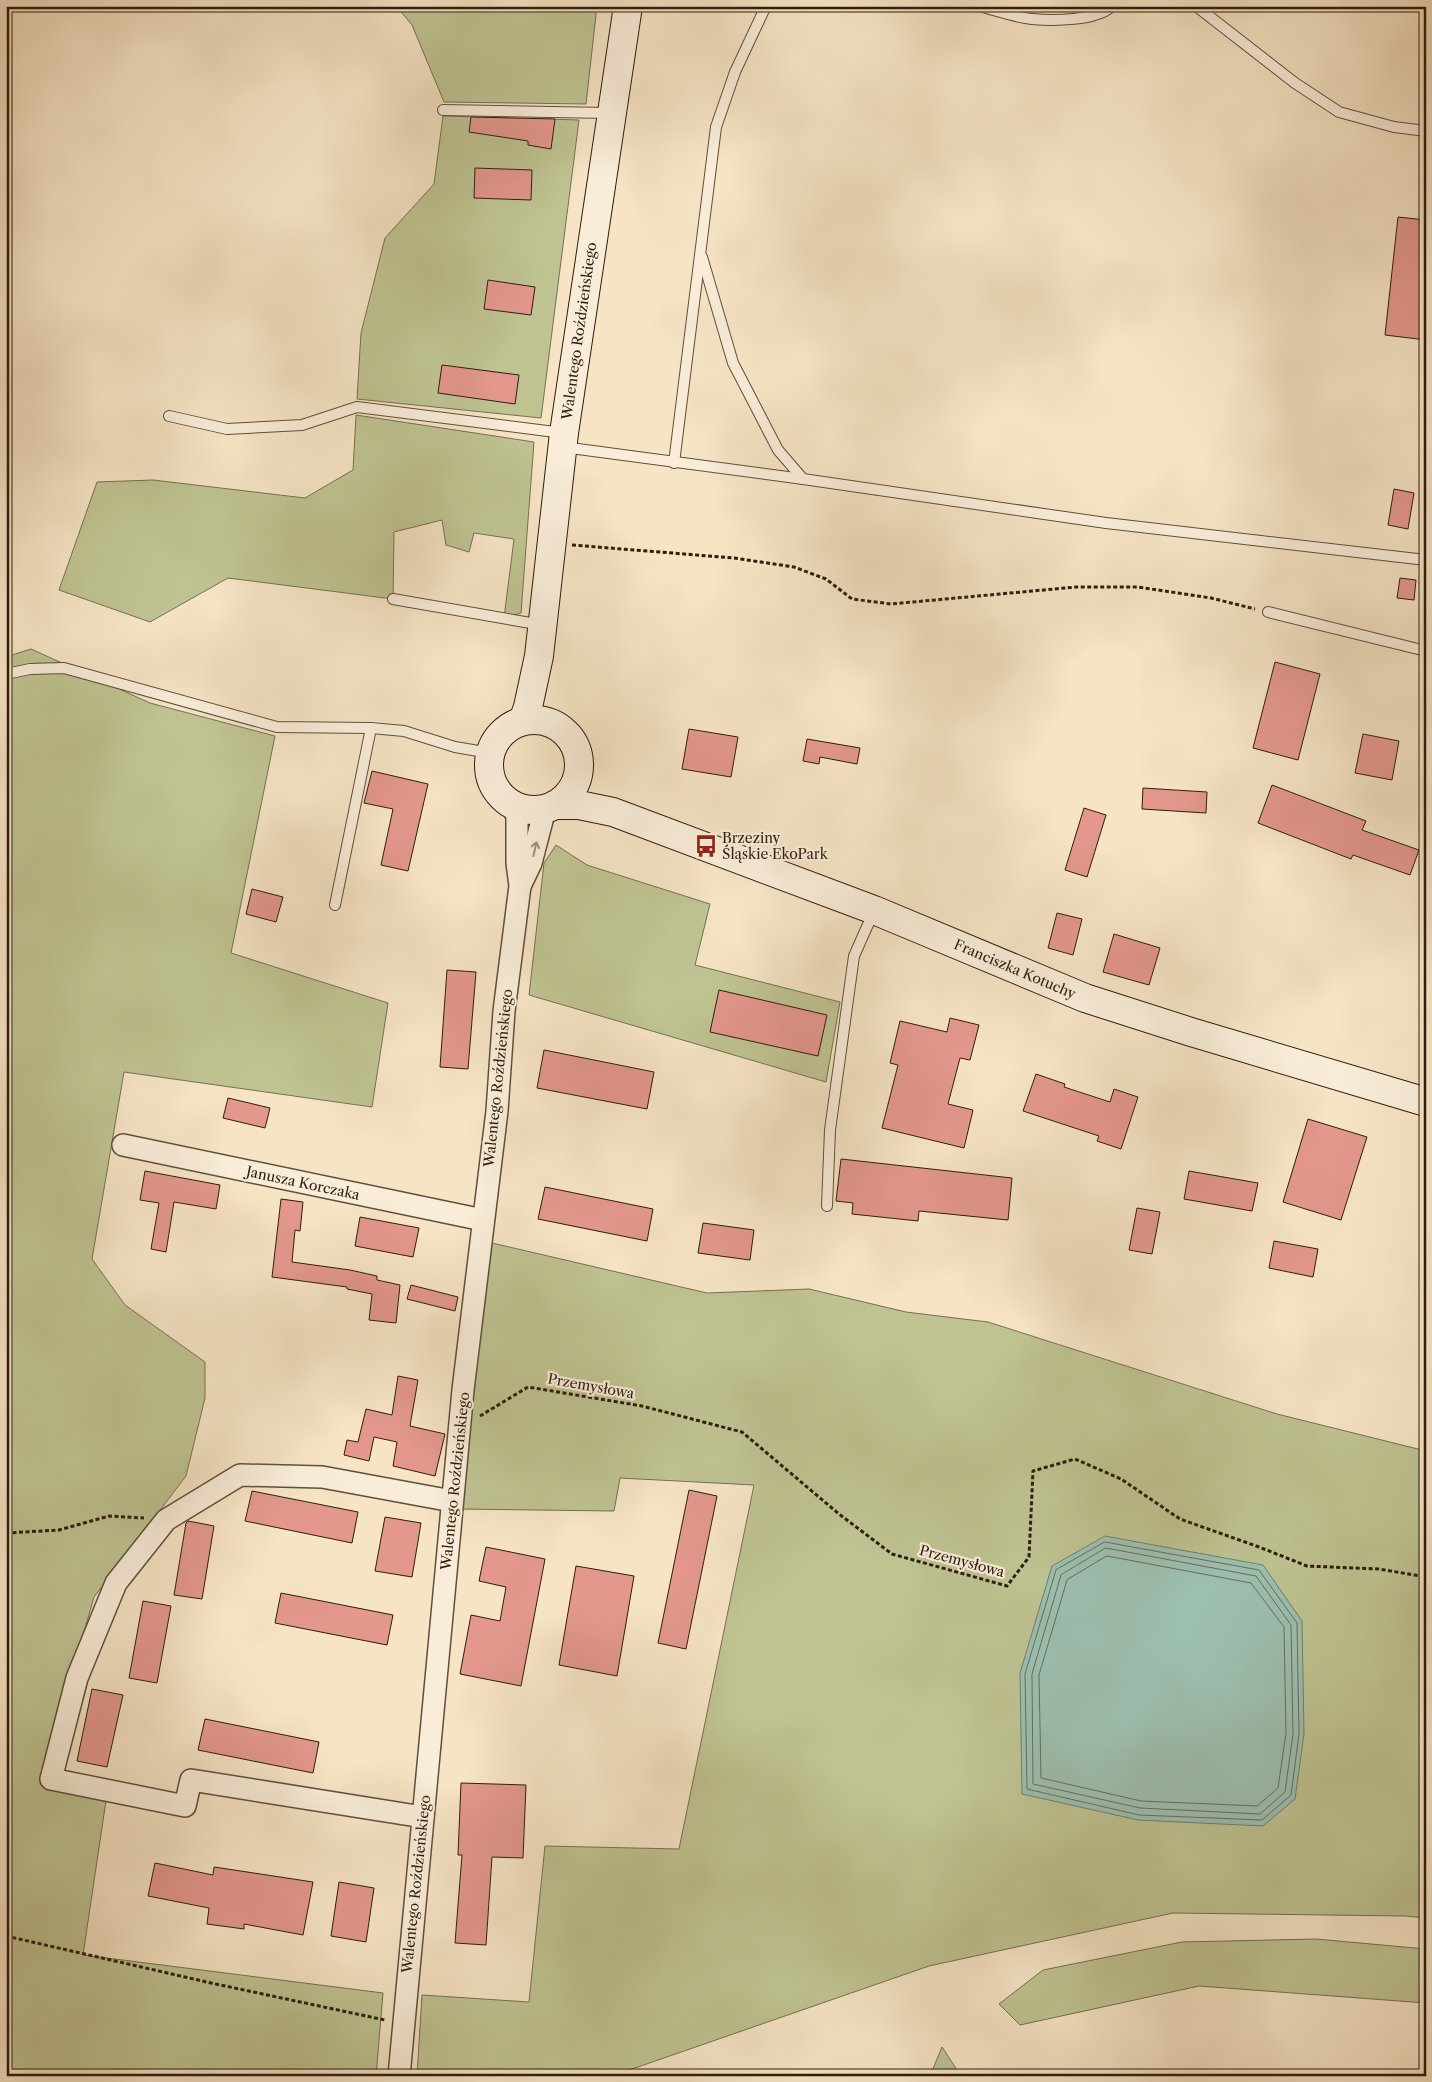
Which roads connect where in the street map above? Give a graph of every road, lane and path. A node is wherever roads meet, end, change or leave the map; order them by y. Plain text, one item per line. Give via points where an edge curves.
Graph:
1 (628, 6) edge
2 (768, 6) edge
3 (978, 6) edge
4 (1112, 6) edge
5 (1196, 6) edge
6 (443, 110) dead end
7 (611, 113) junction
8 (1426, 131) edge
9 (701, 254) junction
10 (169, 416) dead end
11 (563, 440) junction
12 (674, 463) junction
13 (804, 479) junction
14 (551, 539) junction
15 (1426, 560) edge
16 (393, 599) dead end
17 (1268, 612) joint
18 (543, 625) junction
19 (1426, 650) edge
20 (539, 656) junction
21 (6, 674) edge
22 (523, 721) junction
23 (557, 726) junction
24 (371, 728) junction
25 (490, 752) junction
26 (579, 773) junction
27 (515, 806) junction
28 (550, 807) junction
29 (613, 812) junction
30 (520, 886) junction
31 (336, 905) dead end
32 (874, 910) junction
33 (1426, 1102) edge
34 (123, 1145) dead end
35 (827, 1206) dead end
36 (483, 1220) junction
37 (460, 1429) junction
38 (452, 1501) junction
39 (166, 1520) junction
40 (6, 1534) edge
41 (1426, 1577) edge
42 (423, 1818) junction
43 (6, 1936) edge
44 (402, 2024) junction
45 (398, 2076) edge

1 - 7 street, Walentego Roździeńskiego
2 - 9 lane via 735,72 716,127
3 - 4 lane via 1031,19 1073,19 1105,12
5 - 8 lane via 1295,83 1339,112 1394,128
6 - 7 lane
7 - 11 street, Walentego Roździeńskiego
9 - 12 lane
9 - 13 lane via 733,363 778,450
10 - 11 lane via 227,428 292,426 357,407
11 - 12 lane
11 - 14 street, Walentego Roździeńskiego
12 - 13 lane
13 - 15 lane via 1106,523
14 - 17 path via 577,546 734,558 794,567 826,579 852,599 892,604 1076,587 1138,587 1211,598
14 - 18 street, Walentego Roździeńskiego
16 - 18 lane
17 - 19 lane
18 - 20 street, Walentego Roździeńskiego
20 - 22 street, Walentego Roździeńskiego
20 - 23 street, Walentego Roździeńskiego
21 - 24 lane via 30,669 64,668 277,727
22 - 23 street via 544,721
22 - 25 street via 502,732
23 - 26 street via 575,746
24 - 25 lane via 404,731 455,747
24 - 31 lane
25 - 27 street via 488,765 493,784 504,799
26 - 28 street via 566,797
26 - 29 street, Franciszka Kotuchy
27 - 28 street via 525,810
27 - 30 street, Walentego Roździeńskiego
28 - 29 street, Franciszka Kotuchy via 580,805
30 -> 28 street, Walentego Roździeńskiego
29 - 32 street, Franciszka Kotuchy
30 - 36 street, Walentego Roździeńskiego
32 - 33 street, Franciszka Kotuchy via 1085,998
32 - 35 lane via 854,956 830,1130
34 - 36 street, Janusza Korczaka
36 - 37 street, Walentego Roździeńskiego
37 - 38 street, Walentego Roździeńskiego
37 - 41 path, Przemysłowa via 528,1386 642,1406 742,1432 892,1554 1007,1586 1029,1557 1032,1471 1076,1459 1121,1479 1180,1519 1307,1566 1379,1569
38 - 39 street via 322,1477 240,1475
38 - 42 street, Walentego Roździeńskiego
39 - 40 path via 109,1516 59,1530
39 - 42 street via 116,1583 77,1678 51,1779 185,1806 191,1780
42 - 44 street, Walentego Roździeńskiego
43 - 44 path
44 - 45 street, Walentego Roździeńskiego

